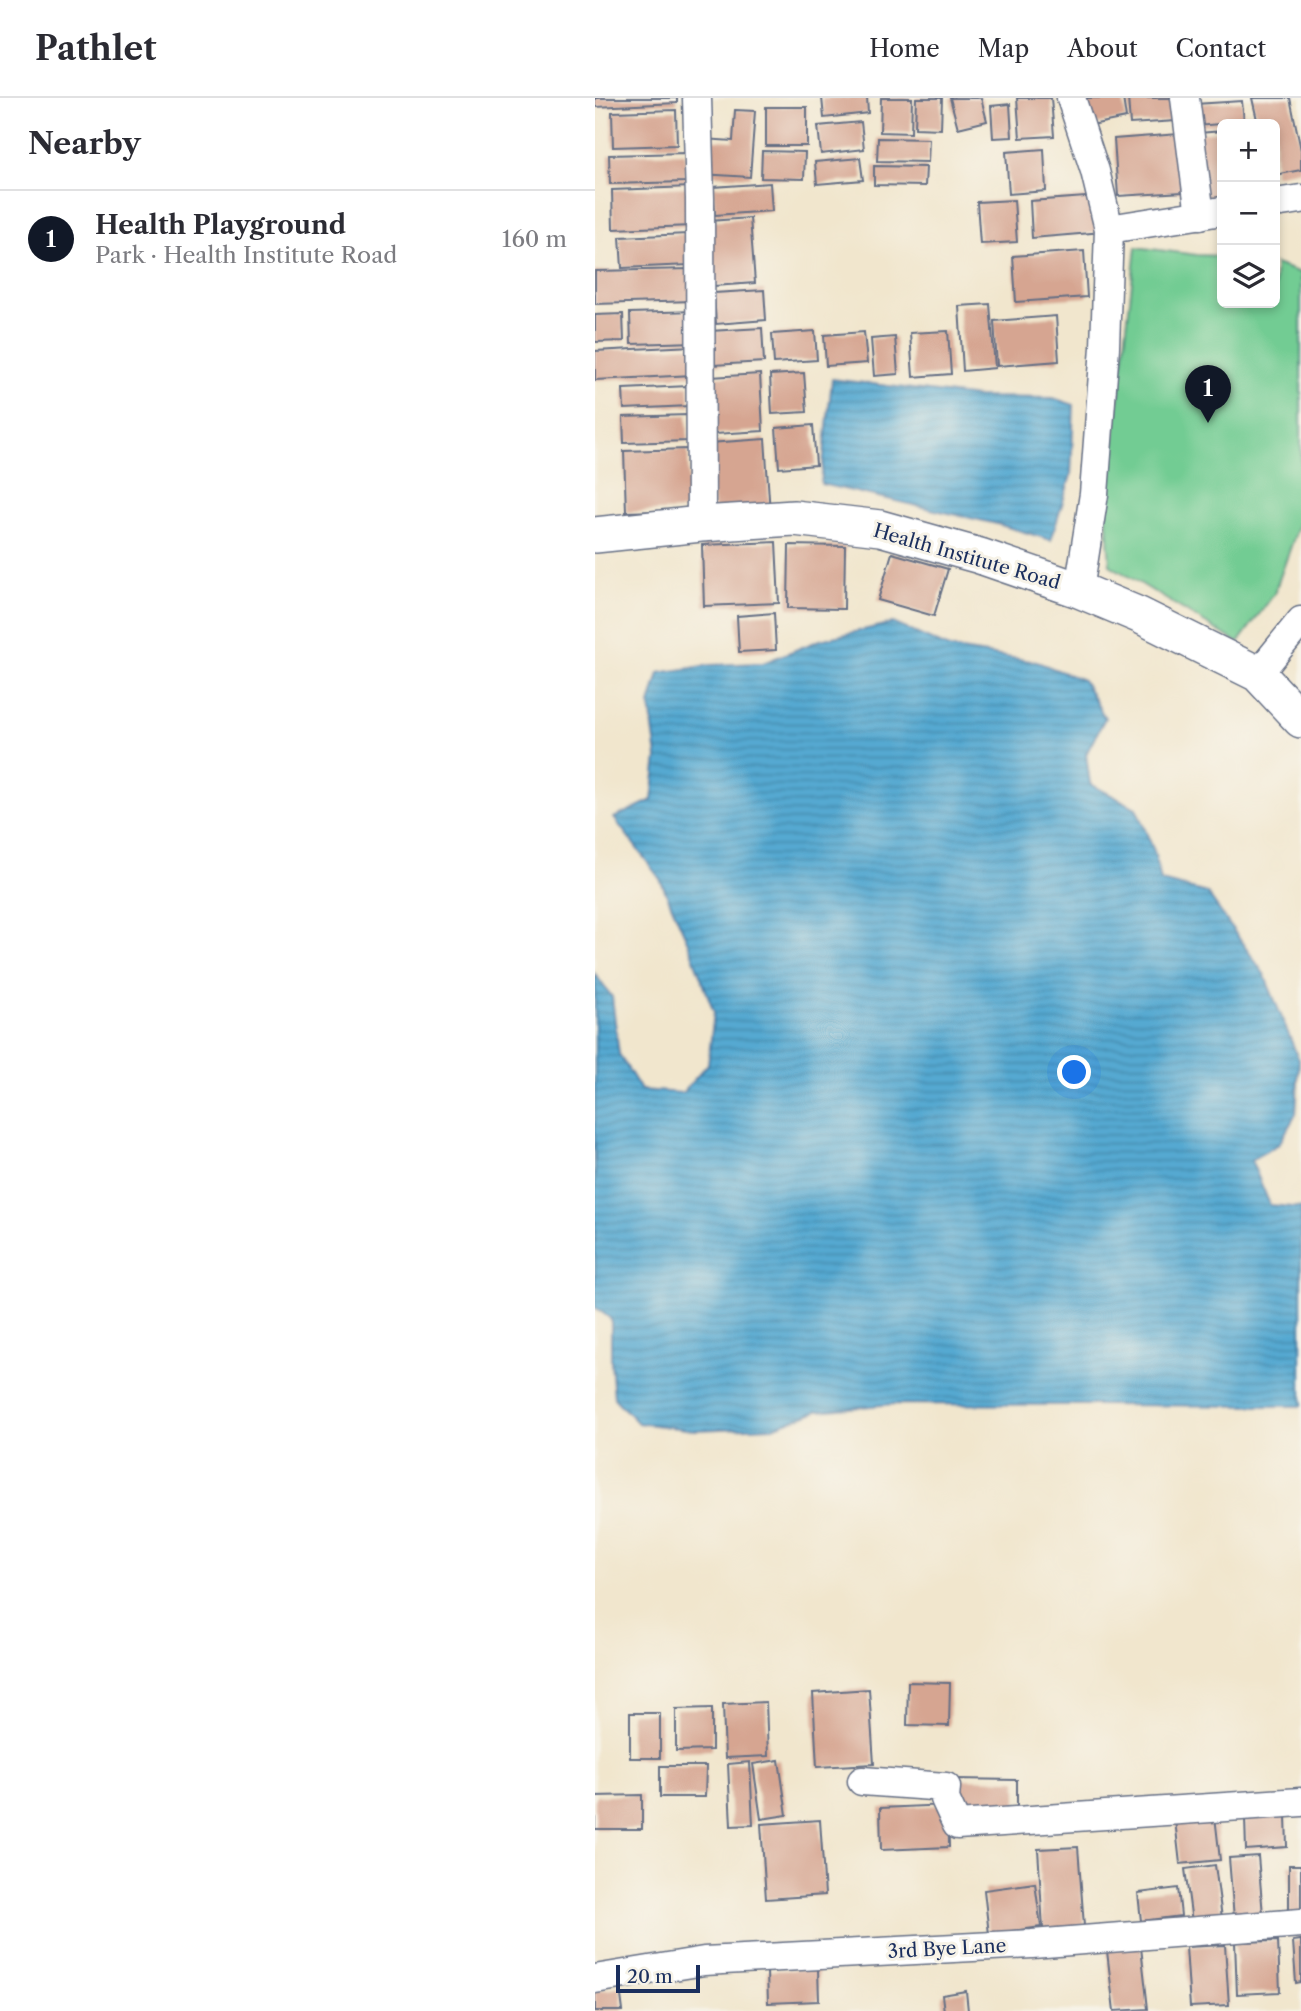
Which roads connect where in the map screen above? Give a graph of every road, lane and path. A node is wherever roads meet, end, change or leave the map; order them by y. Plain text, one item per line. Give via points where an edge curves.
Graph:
1 (697, 98) edge
2 (1071, 98) edge
3 (1185, 98) edge
4 (1301, 199) edge
5 (1280, 202) edge
6 (1211, 213) edge
7 (1109, 229) junction
8 (701, 524) junction
9 (595, 535) edge
10 (1079, 590) junction
11 (1301, 621) edge
12 (1258, 674) junction
13 (1301, 720) edge
14 (862, 1781) dead end
15 (1301, 1802) edge
16 (1301, 1923) edge
17 (595, 1979) edge

1 - 8 street
2 - 7 street
3 - 6 street
4 - 5 street
6 - 7 street
7 - 10 street via 1094,494
8 - 9 street, Health Institute Road
8 - 10 street, Health Institute Road via 794,518 880,528
10 - 12 street, Health Institute Road
11 - 12 street
12 - 13 street, Health Institute Road
14 - 15 street via 946,1787 945,1799 957,1825
16 - 17 street, 3rd Bye Lane via 1032,1944 704,1961

